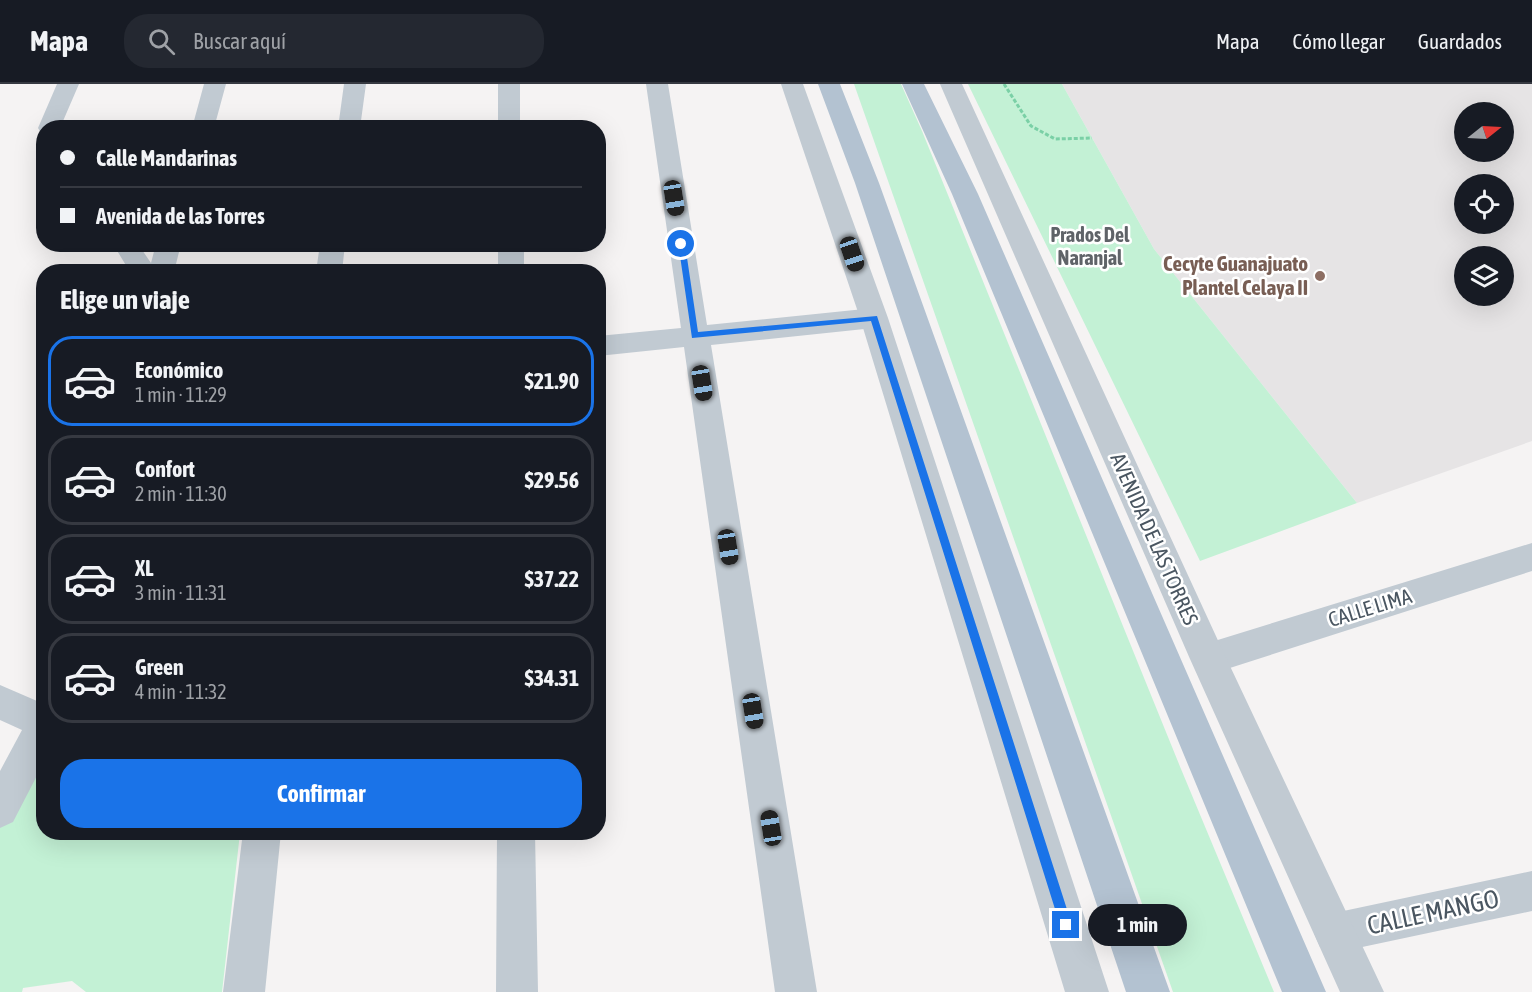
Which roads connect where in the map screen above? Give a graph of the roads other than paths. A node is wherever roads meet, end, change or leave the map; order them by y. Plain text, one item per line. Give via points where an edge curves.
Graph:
1 (68, 84) edge
2 (215, 84) edge
3 (355, 84) edge
4 (509, 84) edge
5 (657, 84) edge
6 (792, 84) edge
7 (829, 84) edge
8 (913, 84) edge
9 (951, 84) edge
10 (53, 120) edge
11 (204, 120) edge
12 (350, 120) edge
13 (510, 120) edge
14 (874, 318) junction
15 (695, 336) junction
16 (606, 345) edge
17 (1532, 557) edge
18 (1208, 659) junction
19 (0, 702) edge
20 (36, 719) edge
21 (36, 739) edge
22 (0, 809) edge
23 (261, 840) edge
24 (516, 840) edge
25 (1532, 891) edge
26 (1334, 933) junction
27 (244, 992) edge
28 (517, 992) edge
29 (796, 992) edge
30 (1087, 992) edge
31 (1148, 992) edge
32 (1304, 992) edge
33 (1362, 992) edge

1 - 10 street
2 - 11 street
3 - 12 street
4 - 13 street
5 - 15 street
6 - 14 street
7 - 31 main road via 867,183
8 - 32 main road, AVENIDA DE LAS TORRES via 966,194
9 - 18 street, AVENIDA DE LAS TORRES
14 - 15 street
14 - 30 street
15 - 16 street
15 - 29 street
17 - 18 street, CALLE LIMA
18 - 26 street, AVENIDA DE LAS TORRES
19 - 20 street
21 - 22 street
23 - 27 street
24 - 28 street
25 - 26 street, CALLE MANGO
26 - 33 street, AVENIDA DE LAS TORRES

